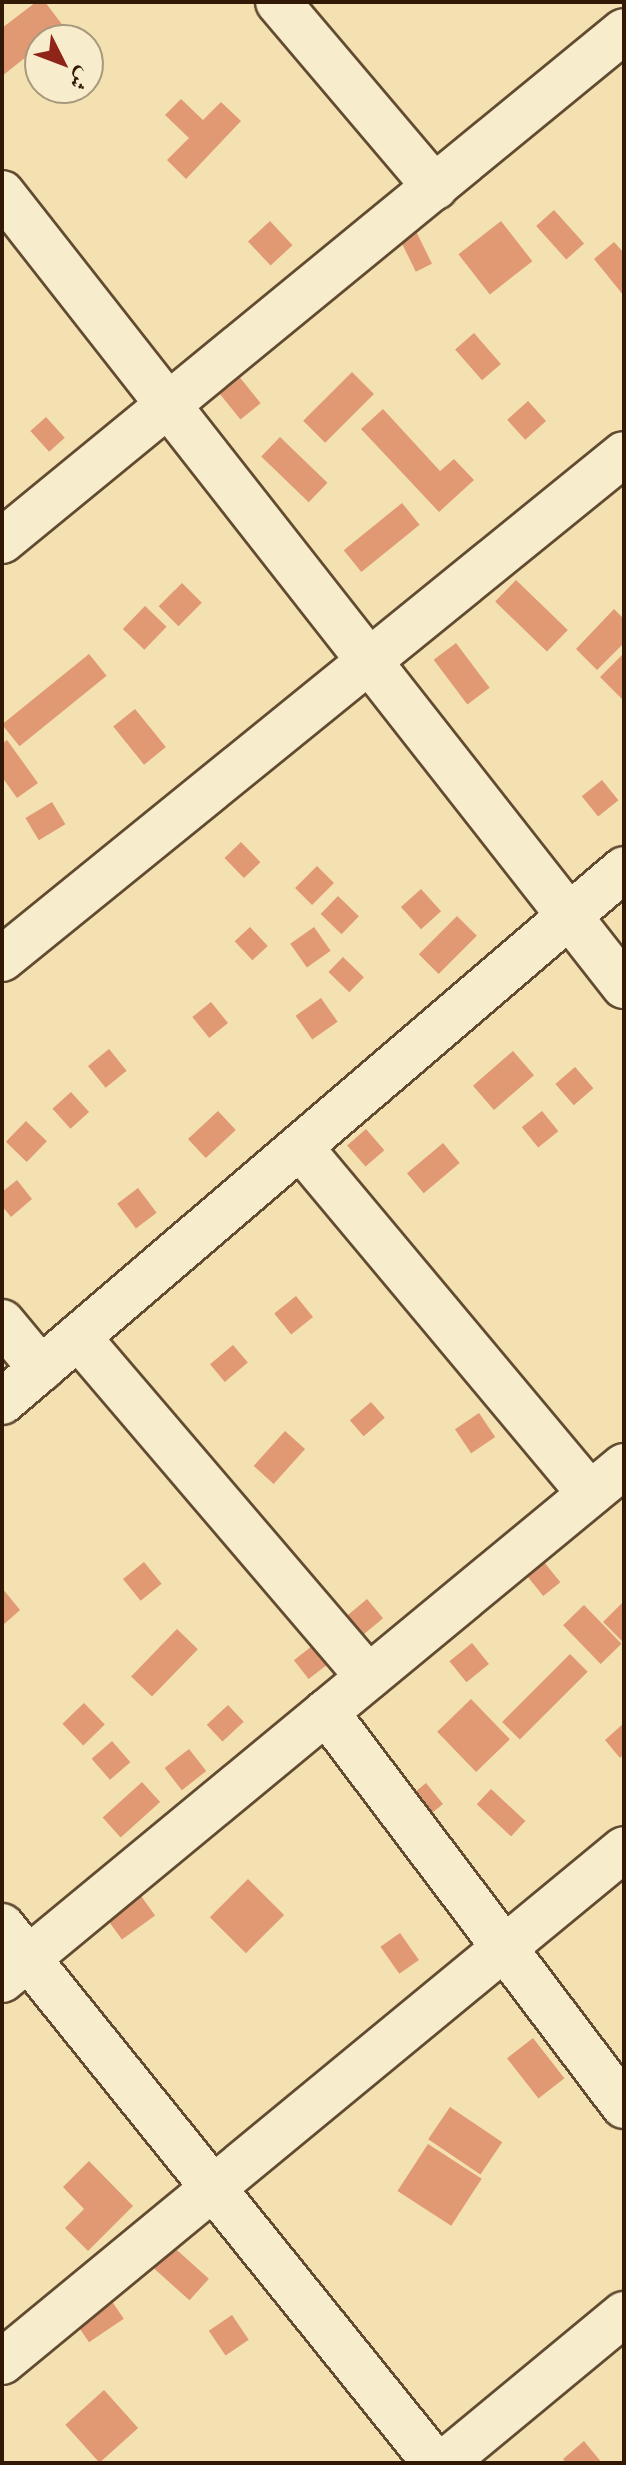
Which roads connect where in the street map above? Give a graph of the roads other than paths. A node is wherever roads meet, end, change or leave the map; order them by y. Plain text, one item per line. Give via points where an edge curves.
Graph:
1 (278, 2) edge
2 (624, 31) edge
3 (435, 187) junction
4 (2, 193) edge
5 (168, 405) junction
6 (624, 454) edge
7 (2, 541) edge
8 (370, 663) junction
9 (624, 869) edge
10 (569, 916) junction
11 (2, 959) edge
12 (624, 986) edge
13 (300, 1147) junction
14 (2, 1322) edge
15 (78, 1337) junction
16 (41, 1369) junction
17 (2, 1402) edge
18 (624, 1466) edge
19 (590, 1494) junction
20 (368, 1677) junction
21 (326, 1712) junction
22 (624, 1849) edge
23 (505, 1949) junction
24 (11, 1955) edge
25 (624, 2106) edge
26 (215, 2190) junction
27 (624, 2314) edge
28 (2, 2362) edge
29 (435, 2463) edge
30 (444, 2463) edge

1 - 3 street
2 - 3 street
3 - 5 street
4 - 5 street
5 - 7 street
5 - 8 street
6 - 8 street
8 - 10 street
8 - 11 street
9 - 10 street
10 - 12 street
10 - 13 street
13 - 15 street
13 - 19 street
14 - 16 street
15 - 16 street
15 - 20 street
16 - 17 street
18 - 19 street
19 - 20 street
20 - 21 street
21 - 23 street
21 - 24 street
22 - 23 street
23 - 25 street
23 - 26 street
24 - 26 street
26 - 28 street
26 - 29 street
27 - 30 street

